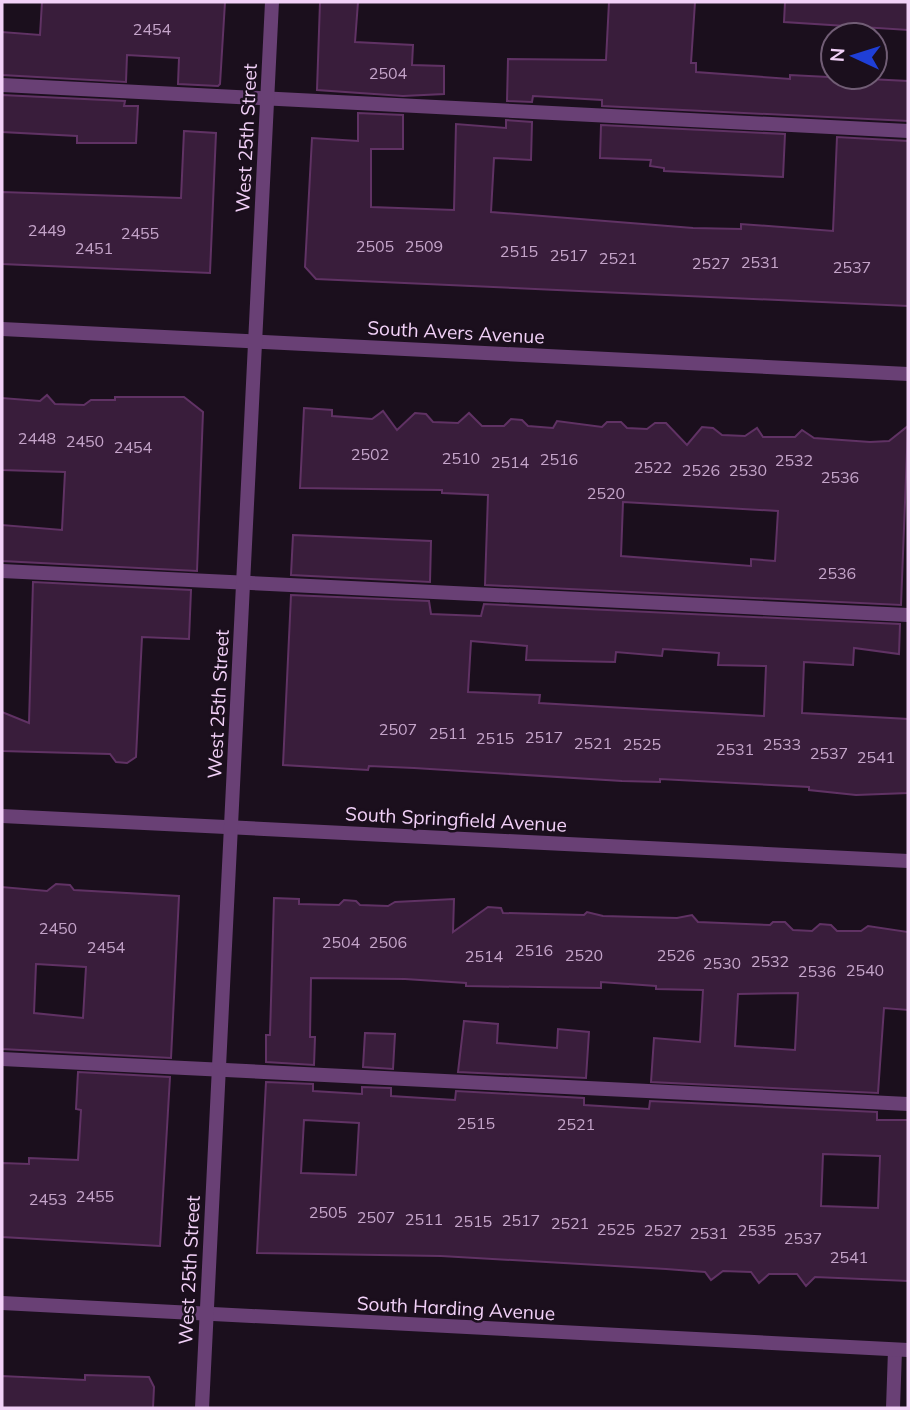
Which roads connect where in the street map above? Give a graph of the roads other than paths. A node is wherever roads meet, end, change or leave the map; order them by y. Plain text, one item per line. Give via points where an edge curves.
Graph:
1 (272, 2) edge
2 (2, 85) edge
3 (267, 98) junction
4 (908, 131) edge
5 (2, 329) edge
6 (255, 342) junction
7 (908, 374) edge
8 (2, 571) edge
9 (243, 583) junction
10 (908, 615) edge
11 (2, 816) edge
12 (230, 827) junction
13 (908, 862) edge
14 (2, 1059) edge
15 (218, 1070) junction
16 (908, 1104) edge
17 (2, 1303) edge
18 (207, 1314) junction
19 (902, 1350) edge
20 (202, 1408) edge
21 (893, 1408) edge

1 - 3 street, West 25th Street
2 - 3 street
3 - 4 street
3 - 6 street, West 25th Street
5 - 6 street, South Avers Avenue
6 - 7 street, South Avers Avenue
6 - 9 street, West 25th Street
8 - 9 street
9 - 10 street
9 - 12 street, West 25th Street
11 - 12 street, South Springfield Avenue
12 - 13 street, South Springfield Avenue
12 - 15 street, West 25th Street
14 - 15 street
15 - 16 street
15 - 18 street, West 25th Street
17 - 18 street, South Harding Avenue
18 - 19 street, South Harding Avenue
18 - 20 street, West 25th Street
19 - 21 street

